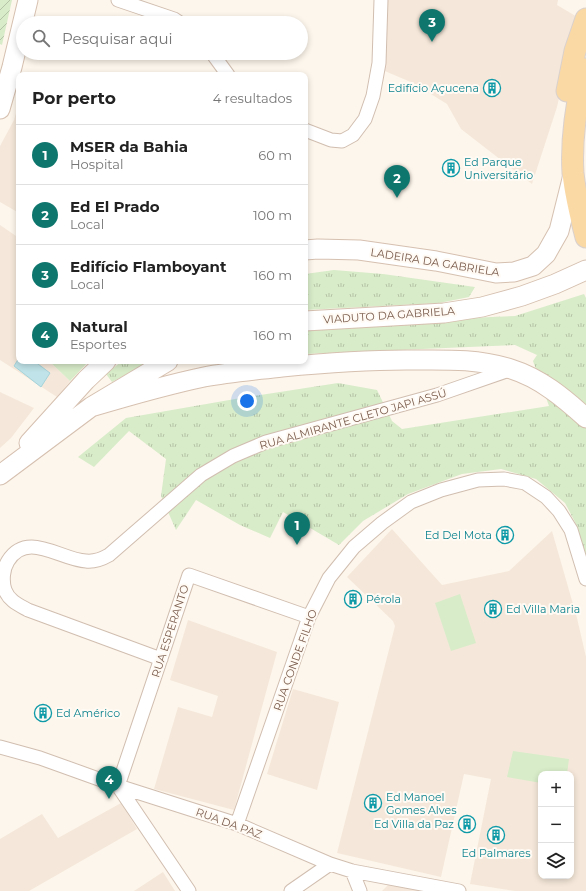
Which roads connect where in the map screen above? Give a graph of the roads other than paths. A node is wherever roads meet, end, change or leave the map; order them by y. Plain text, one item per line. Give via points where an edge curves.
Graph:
1 (28, 0) edge
2 (118, 0) edge
3 (380, 0) edge
4 (24, 16) edge
5 (165, 16) edge
6 (586, 19) edge
7 (16, 50) edge
8 (217, 60) edge
9 (586, 69) edge
10 (226, 72) edge
11 (0, 109) edge
12 (308, 131) edge
13 (573, 174) junction
14 (586, 237) edge
15 (308, 250) edge
16 (586, 270) edge
17 (308, 321) edge
18 (103, 364) edge
19 (163, 364) edge
20 (512, 369) junction
21 (91, 407) junction
22 (586, 418) edge
23 (0, 476) edge
24 (586, 579) edge
25 (309, 617) junction
26 (161, 659) junction
27 (0, 747) edge
28 (118, 786) junction
29 (237, 824) junction
30 (330, 864) junction
31 (352, 871) junction
32 (189, 891) edge
33 (291, 891) edge
34 (360, 891) edge
35 (458, 891) edge

1 - 4 main road
2 - 5 street
3 - 12 street via 379,63 373,96 365,119 353,135 342,141 331,140
6 - 13 main road via 575,51 563,109
7 - 11 main road
8 - 10 street
9 - 13 main road via 574,133
13 - 14 main road
13 - 15 main road, LADEIRA DA GABRIELA via 559,231 546,254 533,266 514,272 496,274 436,261 359,250
16 - 17 main road, VIADUTO DA GABRIELA via 522,296 444,313
18 - 23 main road
19 - 21 main road
20 - 21 main road via 481,362 449,360 369,360 311,364 205,377
20 - 22 main road via 540,382 564,398
20 - 26 street, RUA ALMIRANTE CLETO JAPI ASSÚ via 437,395 266,442 233,456 202,475 100,560 85,561 38,547 25,547 14,552 7,562 3,575 5,591 14,602 28,610
21 - 23 main road
24 - 25 street, RUA CONDE FILHO via 571,530 559,510 546,497 525,483 504,479 478,480 410,502 382,523 354,547 329,578
25 - 26 street, RUA ESPERANTO via 189,574
25 - 29 street, RUA CONDE FILHO
26 - 28 street, RUA ESPERANTO
27 - 28 street, RUA DA PAZ via 40,758
28 - 29 street, RUA DA PAZ
28 - 32 street
29 - 30 street, RUA DA PAZ
30 - 31 street, RUA DA PAZ
30 - 33 street
31 - 34 street
31 - 35 street, RUA DA PAZ

